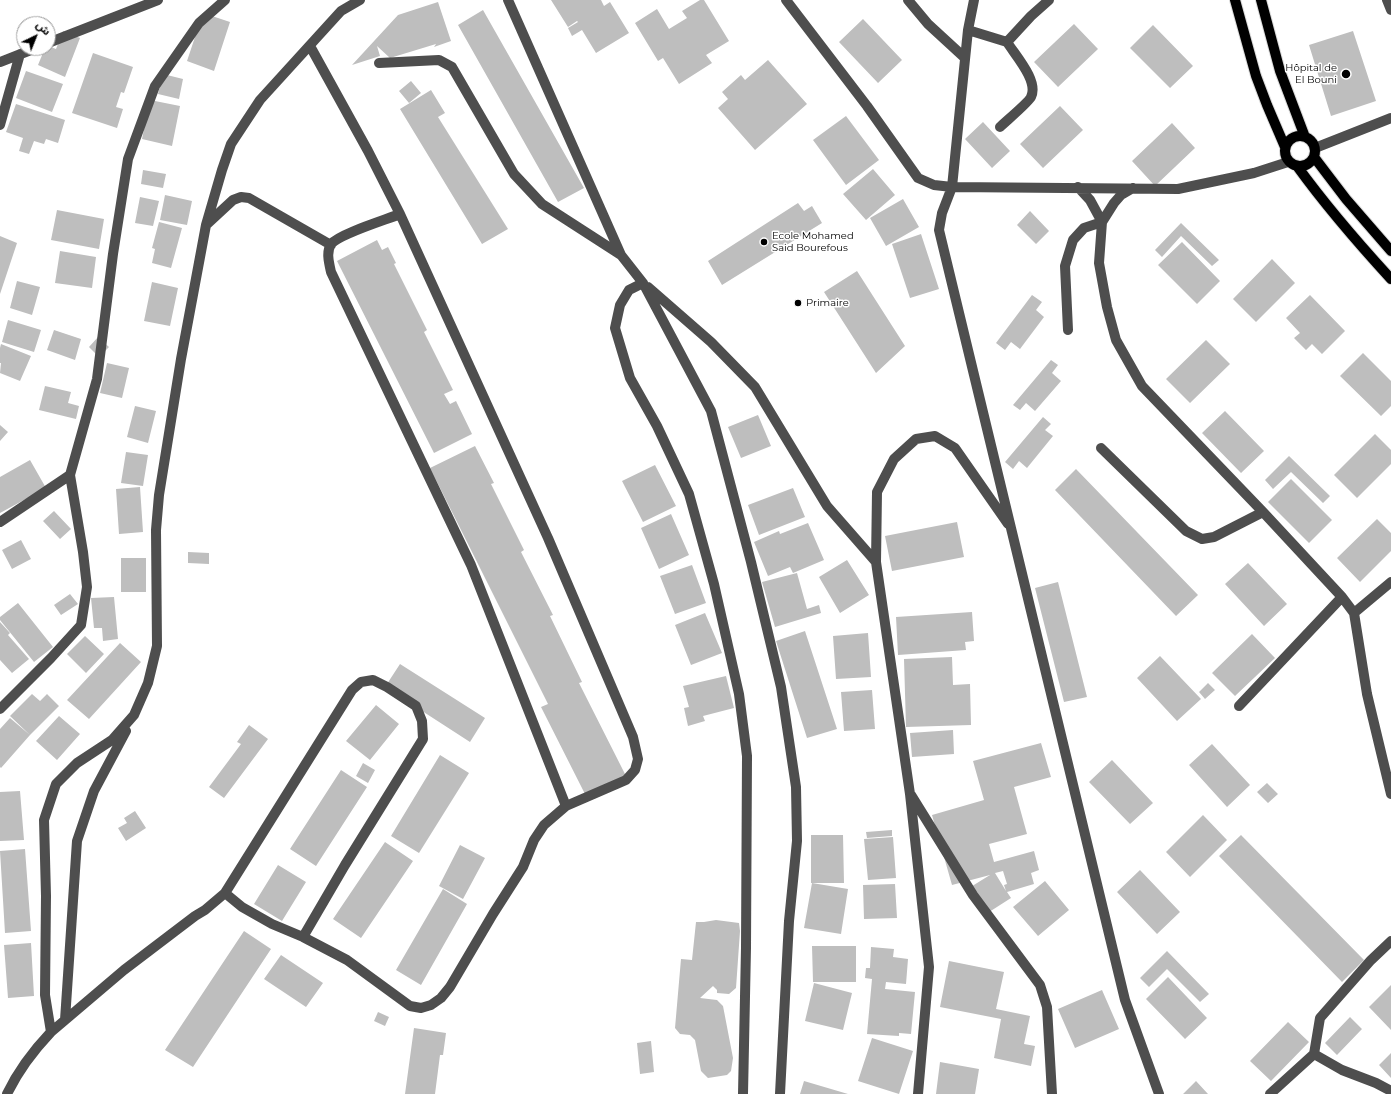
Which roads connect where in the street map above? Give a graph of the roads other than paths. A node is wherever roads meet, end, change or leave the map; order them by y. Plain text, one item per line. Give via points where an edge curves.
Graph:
1 (158, 0) edge
2 (224, 0) edge
3 (360, 0) edge
4 (508, 0) edge
5 (786, 0) edge
6 (908, 0) edge
7 (974, 0) edge
8 (1049, 0) edge
9 (1235, 0) edge
10 (1261, 0) edge
11 (1387, 0) edge
12 (1391, 10) edge
13 (968, 30) junction
14 (56, 40) edge
15 (1007, 42) junction
16 (310, 46) junction
17 (16, 56) edge
18 (19, 56) edge
19 (965, 58) junction
20 (0, 62) edge
21 (379, 63) dead end
22 (1391, 118) edge
23 (0, 125) edge
24 (1000, 127) dead end
25 (1305, 137) junction
26 (1285, 147) junction
27 (1314, 152) junction
28 (1293, 164) junction
29 (952, 187) junction
30 (1078, 187) junction
31 (1133, 188) junction
32 (400, 214) junction
33 (1102, 222) junction
34 (206, 225) junction
35 (331, 245) junction
36 (1391, 251) edge
37 (621, 255) junction
38 (1391, 279) edge
39 (643, 283) junction
40 (1068, 330) dead end
41 (1101, 448) dead end
42 (70, 475) junction
43 (1263, 512) junction
44 (0, 522) edge
45 (1012, 529) junction
46 (876, 562) junction
47 (1391, 582) edge
48 (1342, 597) junction
49 (1354, 613) junction
50 (1239, 706) dead end
51 (0, 709) edge
52 (134, 715) junction
53 (910, 794) junction
54 (1391, 794) edge
55 (566, 806) junction
56 (225, 893) junction
57 (303, 937) junction
58 (1391, 941) edge
59 (65, 1020) junction
60 (51, 1032) junction
61 (1314, 1054) junction
62 (1391, 1091) edge
63 (7, 1094) edge
64 (742, 1094) edge
65 (780, 1094) edge
66 (918, 1094) edge
67 (1052, 1094) edge
68 (1159, 1094) edge
69 (1270, 1094) edge

1 - 14 street
2 - 42 street via 199,23 155,86 128,159 97,379
3 - 16 street via 341,11
4 - 37 street
5 - 29 street via 918,178 934,185
6 - 19 street via 928,24
7 - 13 street
8 - 15 street
9 - 26 main road via 1256,76
10 - 25 main road via 1280,71
11 - 12 street
13 - 15 street
13 - 19 street
15 - 24 street via 1031,78 1033,86 1031,97
16 - 32 street
16 - 34 street via 260,100 231,144
17 - 20 street
18 - 23 street
19 - 29 street
21 - 37 street via 439,60 452,67 514,174 542,204
22 - 27 street
25 - 26 main road via 1295,136
25 - 27 main road via 1310,139
26 - 28 main road via 1286,157
27 - 28 main road via 1307,165
27 - 36 main road via 1346,199
28 - 31 street via 1178,189
28 - 38 main road via 1353,238
29 - 30 street
29 - 45 street via 942,213 939,230
30 - 31 street
30 - 33 street via 1090,200
31 - 33 street via 1121,195
32 - 35 street via 340,237
32 - 55 street via 548,538 633,737 638,759 635,770 626,780
33 - 40 street via 1084,228 1073,240 1064,266
33 - 43 street via 1099,263 1116,340 1142,386
34 - 35 street via 233,200 241,197 250,198
34 - 52 street via 159,495 156,530 157,646 148,683
35 - 55 street via 328,259 331,272 471,566
37 - 39 street
39 - 46 street via 711,342 755,387 828,506
39 - 64 street via 629,290 620,306 615,328 630,378 657,426 689,494 714,584 739,694 747,756
39 - 65 street via 711,411 781,687 796,787 797,841
41 - 43 street via 1186,531 1202,539 1214,537
42 - 44 street
42 - 51 street via 87,587 80,625
43 - 48 street
45 - 46 street via 955,448 935,436 916,439 894,459 877,492
45 - 68 street via 1125,1000
46 - 53 street
47 - 49 street
48 - 49 street
48 - 50 street
49 - 54 street via 1367,694
52 - 59 street via 94,791 77,841
52 - 60 street via 112,740 76,763 56,784 44,820 45,995
53 - 66 street via 929,967
53 - 67 street via 973,895 1040,985 1047,1007
55 - 57 street via 544,824 523,867 450,987 431,1005 421,1008 410,1006 347,960
56 - 57 street via 242,907 272,924
56 - 57 street via 352,690 361,682 373,680 387,687 416,706 422,721 423,739
56 - 59 street via 124,970
58 - 61 street via 1370,960 1320,1018
59 - 60 street
60 - 63 street via 29,1057
61 - 62 street via 1342,1070
61 - 69 street

